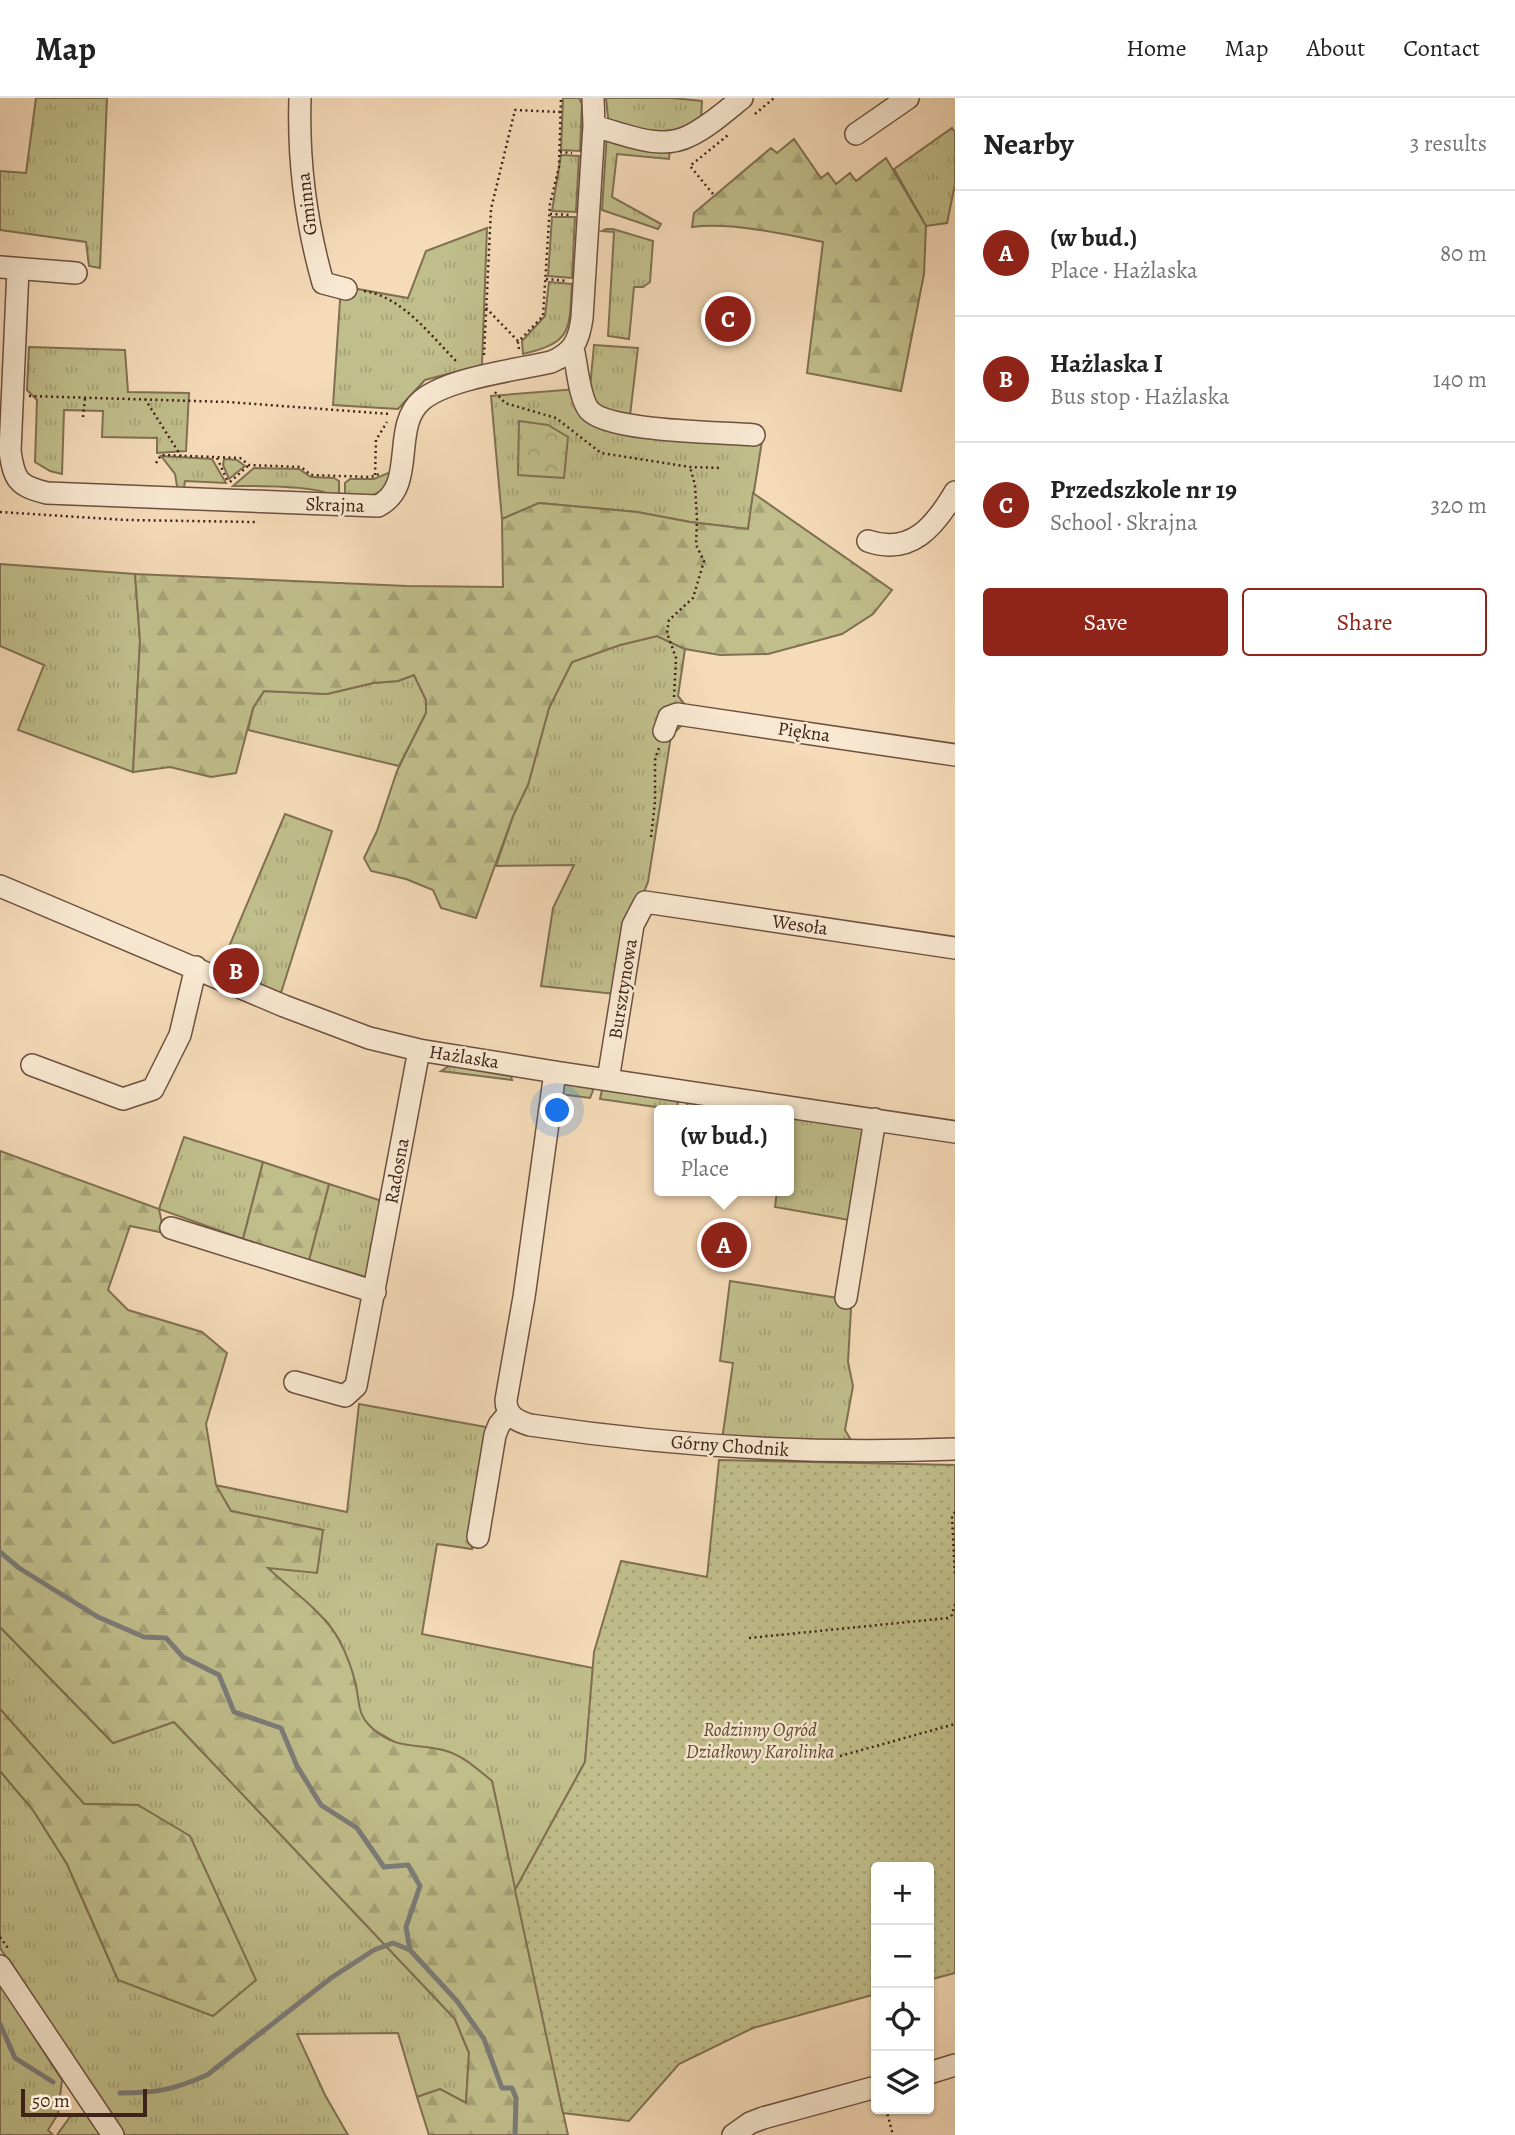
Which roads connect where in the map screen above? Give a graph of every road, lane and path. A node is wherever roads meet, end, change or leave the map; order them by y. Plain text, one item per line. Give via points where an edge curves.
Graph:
1 (300, 98) edge
2 (561, 98) edge
3 (593, 98) edge
4 (774, 98) edge
5 (908, 98) edge
6 (748, 106) edge
7 (561, 112) junction
8 (594, 127) junction
9 (735, 130) dead end
10 (856, 134) dead end
11 (559, 152) junction
12 (583, 153) dead end
13 (713, 194) dead end
14 (549, 214) junction
15 (578, 215) dead end
16 (9, 268) edge
17 (76, 273) dead end
18 (545, 279) junction
19 (574, 281) dead end
20 (346, 289) joint
21 (486, 308) junction
22 (518, 342) junction
23 (573, 348) junction
24 (484, 356) dead end
25 (520, 357) dead end
26 (458, 363) dead end
27 (491, 389) dead end
28 (12, 396) junction
29 (85, 398) junction
30 (145, 399) junction
31 (83, 417) dead end
32 (754, 435) dead end
33 (181, 456) junction
34 (217, 457) junction
35 (156, 463) dead end
36 (690, 467) junction
37 (722, 468) dead end
38 (383, 472) dead end
39 (8, 475) edge
40 (375, 475) junction
41 (229, 483) dead end
42 (955, 492) edge
43 (0, 512) edge
44 (258, 522) dead end
45 (868, 541) dead end
46 (671, 722) junction
47 (955, 755) edge
48 (650, 837) dead end
49 (0, 886) edge
50 (645, 902) joint
51 (955, 948) edge
52 (196, 967) junction
53 (419, 1050) junction
54 (32, 1065) dead end
55 (555, 1072) junction
56 (608, 1080) junction
57 (779, 1105) edge
58 (794, 1107) edge
59 (875, 1119) junction
60 (955, 1132) edge
61 (171, 1228) dead end
62 (375, 1292) junction
63 (846, 1298) dead end
64 (295, 1382) dead end
65 (509, 1413) junction
66 (955, 1449) edge
67 (955, 1512) edge
68 (478, 1536) dead end
69 (955, 1557) edge
70 (955, 1577) edge
71 (955, 1604) edge
72 (750, 1638) dead end
73 (955, 1724) edge
74 (840, 1756) dead end
75 (0, 1966) edge
76 (955, 2065) edge
77 (934, 2071) edge
78 (871, 2088) edge
79 (887, 2114) edge
80 (113, 2135) edge
81 (733, 2135) edge
82 (893, 2135) edge

1 - 20 street, Gminna via 303,188 313,248 323,283
2 - 7 path
3 - 8 street
4 - 6 path
5 - 10 street
6 - 8 street via 671,141 654,142
7 - 11 path
7 - 21 path via 515,110 491,209
8 - 23 street via 582,318
9 - 13 path via 690,166
11 - 12 path
11 - 14 path
14 - 15 path
14 - 18 path
16 - 17 street
16 - 28 street, Skrajna
18 - 19 path
18 - 22 path via 543,316
20 - 26 path via 388,298
21 - 22 path
21 - 24 path
22 - 25 path
23 - 32 street via 583,398 599,418 625,426
23 - 39 street, Skrajna via 551,362 444,387 419,403 411,416 398,484 378,506 47,494 28,489
27 - 36 path via 505,403 555,418 601,453
28 - 29 path
28 - 39 street, Skrajna
29 - 30 path
29 - 31 path
30 - 33 path
30 - 40 path via 392,414 376,440
33 - 34 path
33 - 35 path via 161,455
34 - 40 path via 240,458 249,466 301,467 311,475
34 - 41 path
36 - 37 path
36 - 46 path via 695,485 696,545 704,561 693,598 669,620 667,633 677,658
38 - 40 path
42 - 45 street via 937,519 914,540 893,547
43 - 44 path
46 - 47 street, Piękna
46 - 48 path via 655,760
49 - 52 street, Hażlaska
50 - 51 street, Wesoła
50 - 56 street, Bursztynowa via 633,925
52 - 53 street, Hażlaska via 330,1024
52 - 54 street via 180,1035 153,1089 124,1099
53 - 55 street, Hażlaska
53 - 62 street, Radosna
55 - 56 street, Hażlaska
55 - 65 street via 506,1400
56 - 57 street, Hażlaska
58 - 59 street, Hażlaska
59 - 60 street, Hażlaska
59 - 63 street
61 - 62 street
62 - 64 street, Radosna via 356,1385 345,1396
65 - 66 street, Górny Chodnik via 530,1425 686,1444 872,1452
65 - 68 street via 495,1435
67 - 69 path
69 - 70 path
71 - 72 path via 948,1618
73 - 74 path
75 - 80 street
76 - 77 street
78 - 81 street via 763,2118
79 - 82 path

